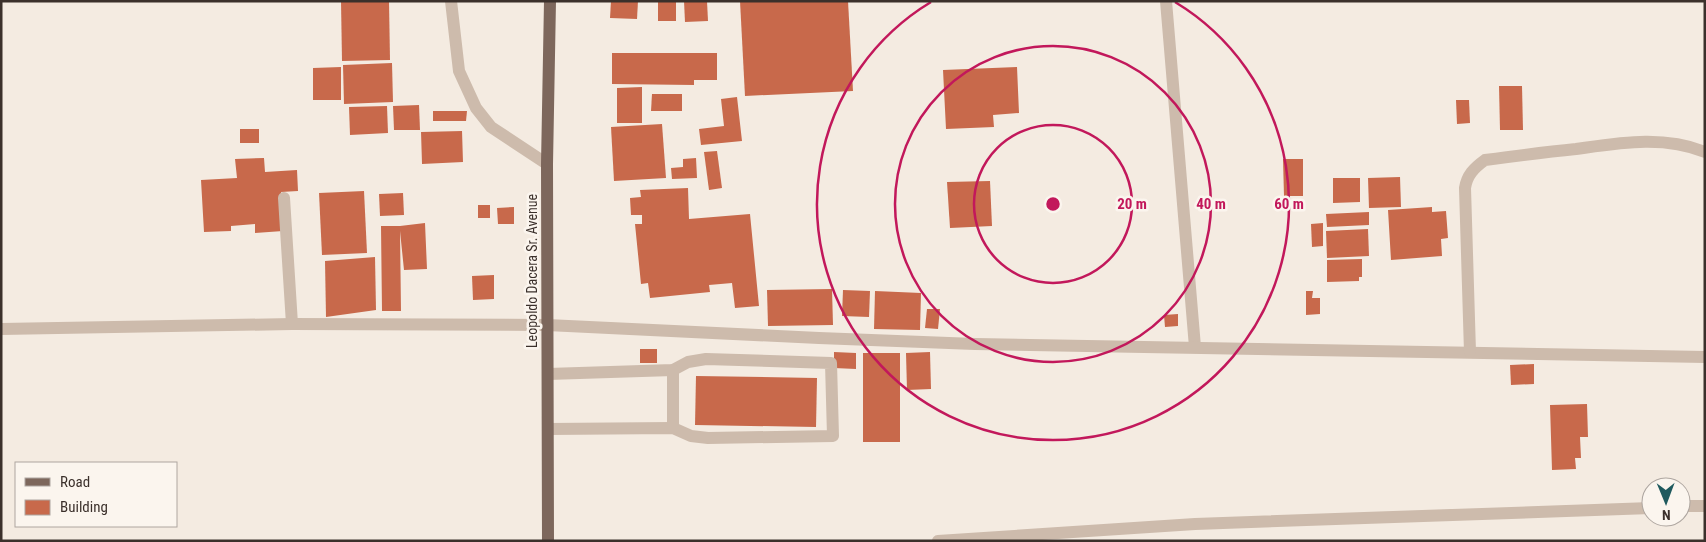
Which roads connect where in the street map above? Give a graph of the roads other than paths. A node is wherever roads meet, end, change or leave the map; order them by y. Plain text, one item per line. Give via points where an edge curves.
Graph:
1 (451, 1) edge
2 (550, 1) edge
3 (1166, 1) edge
4 (1705, 152) edge
5 (547, 164) junction
6 (284, 198) dead end
7 (292, 324) junction
8 (547, 325) junction
9 (1, 329) edge
10 (1195, 347) junction
11 (1470, 352) junction
12 (1705, 357) edge
13 (673, 370) junction
14 (548, 374) junction
15 (672, 428) junction
16 (548, 429) junction
17 (1691, 506) edge
18 (1705, 506) edge
19 (1641, 508) edge
20 (548, 541) edge
21 (556, 541) edge
22 (938, 541) edge

1 - 5 street via 459,71 476,108 492,126
2 - 5 main road, Leopoldo Dacera Sr. Avenue
3 - 10 street
4 - 11 street via 1663,142 1636,141 1485,160 1475,167 1467,178 1466,188
5 - 8 main road, Leopoldo Dacera Sr. Avenue
6 - 7 street
7 - 8 street
7 - 9 street
8 - 10 street via 956,343
8 - 14 main road, Leopoldo Dacera Sr. Avenue
10 - 11 street
11 - 12 street
13 - 14 street
13 - 15 street
13 - 15 street via 688,362 706,359 831,363 833,436 708,438 691,436
14 - 16 main road, Leopoldo Dacera Sr. Avenue
15 - 16 street
16 - 20 main road, Leopoldo Dacera Sr. Avenue
17 - 18 street
19 - 22 street via 1195,524
20 - 21 street

